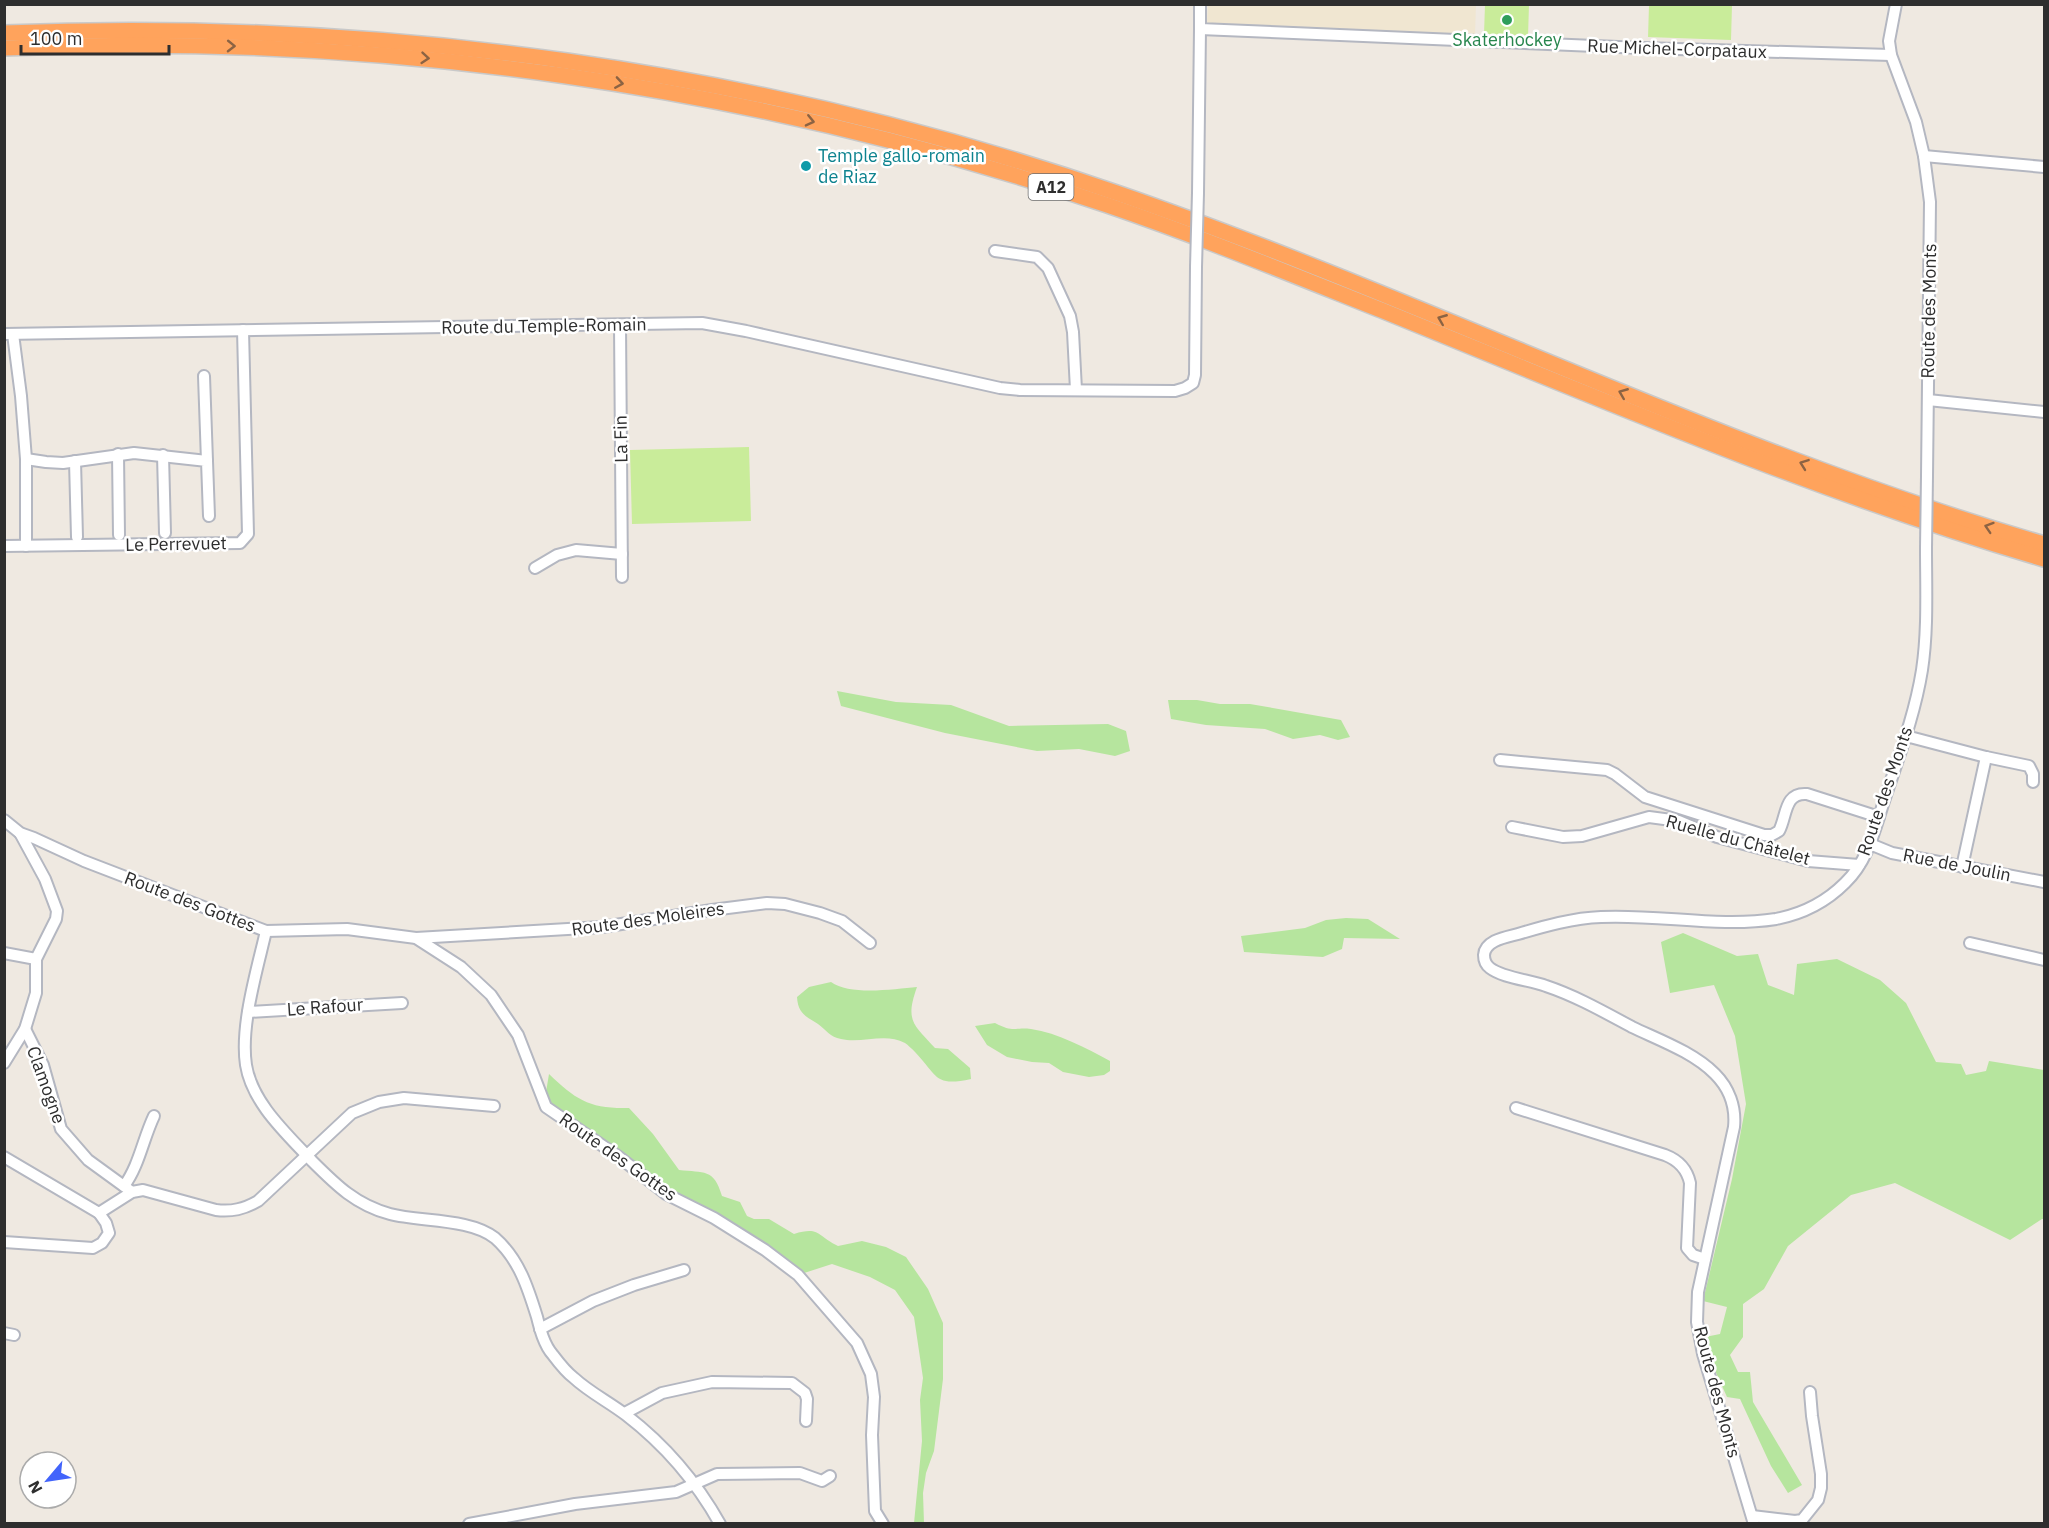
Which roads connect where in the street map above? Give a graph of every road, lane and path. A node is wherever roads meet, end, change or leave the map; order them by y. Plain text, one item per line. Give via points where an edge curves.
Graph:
1 (1200, 4) edge
2 (1896, 4) edge
3 (1200, 29) junction
4 (4, 33) edge
5 (4, 48) edge
6 (1891, 55) junction
7 (1924, 156) junction
8 (2044, 167) edge
9 (995, 250) dead end
10 (620, 325) junction
11 (243, 330) junction
12 (9, 334) edge
13 (204, 376) dead end
14 (1076, 390) junction
15 (1928, 400) junction
16 (2044, 412) edge
17 (118, 454) junction
18 (163, 455) junction
19 (26, 459) junction
20 (207, 460) junction
21 (75, 461) junction
22 (209, 516) dead end
23 (165, 533) dead end
24 (119, 535) dead end
25 (77, 537) dead end
26 (2044, 544) edge
27 (4, 546) edge
28 (26, 546) junction
29 (622, 554) junction
30 (2044, 559) edge
31 (535, 568) dead end
32 (622, 577) dead end
33 (1906, 736) junction
34 (1986, 757) junction
35 (1500, 760) dead end
36 (2033, 782) dead end
37 (1879, 817) junction
38 (4, 820) edge
39 (1512, 827) dead end
40 (20, 834) junction
41 (1870, 844) junction
42 (1859, 865) junction
43 (1962, 867) junction
44 (2044, 882) edge
45 (266, 931) junction
46 (416, 938) junction
47 (870, 943) dead end
48 (1970, 943) dead end
49 (4, 952) edge
50 (36, 959) junction
51 (2044, 960) edge
52 (402, 1003) dead end
53 (248, 1012) junction
54 (25, 1029) junction
55 (4, 1063) edge
56 (494, 1106) dead end
57 (1516, 1108) dead end
58 (154, 1116) dead end
59 (306, 1155) junction
60 (4, 1157) edge
61 (128, 1189) junction
62 (99, 1213) junction
63 (4, 1242) edge
64 (1705, 1259) junction
65 (684, 1270) dead end
66 (540, 1329) junction
67 (1810, 1392) dead end
68 (625, 1413) junction
69 (806, 1421) dead end
70 (830, 1476) dead end
71 (696, 1484) junction
72 (1753, 1520) edge
73 (469, 1524) edge
74 (720, 1524) edge
75 (883, 1524) edge

1 - 3 street
2 - 6 street, Route des Monts via 1889,41
3 - 6 street, Rue Michel-Corpataux
3 - 14 street, Route du Temple-Romain, bridge via 1193,383 1175,391
26 -> 4 highway, A12 via 1933,510 1762,448 1190,220 1073,179 898,127 690,81 479,49 264,32
5 -> 30 highway, A12 via 264,47 476,63 697,96 895,141 1057,189 1196,237 1756,462
6 - 7 street, Route des Monts
7 - 8 street
7 - 15 street, Route des Monts via 1930,202
9 - 14 street via 1036,257 1048,268 1070,316
10 - 11 street, Route du Temple-Romain
10 - 14 street, Route du Temple-Romain via 702,324 1000,388
10 - 29 street, La Fin
11 - 12 street, Route du Temple-Romain
11 - 28 street, Le Perrevuet via 248,534 240,543
12 - 19 street via 21,396
13 - 20 street
15 - 16 street
15 - 33 street, Route des Monts, bridge via 1926,638
17 - 18 street
17 - 21 street
17 - 24 street
18 - 20 street
18 - 23 street
19 - 21 street
19 - 28 street
20 - 22 street
21 - 25 street
27 - 28 street, Le Perrevuet
29 - 31 street via 576,550
29 - 32 street, La Fin
33 - 34 street
33 - 37 street, Route des Monts
34 - 36 street via 2029,766
34 - 43 street
35 - 37 street via 1607,770 1645,797 1768,835 1779,831 1790,801 1799,794
37 - 41 street, Route des Monts
38 - 40 street, Route des Gottes
39 - 42 street, Ruelle du Châtelet via 1573,837 1649,817 1679,821 1717,837 1808,861
40 - 45 street, Route des Gottes
40 - 50 street via 45,879 57,911
41 - 42 street, Route des Monts
41 - 43 street, Rue de Joulin via 1892,853
42 - 64 street, Route des Monts via 1828,897 1791,916 1739,922 1587,918 1509,936 1485,950 1486,964 1493,970 1570,995 1694,1058 1720,1080 1732,1101 1734,1121
43 - 44 street, Rue de Joulin
45 - 46 street, Route des Gottes via 346,929
45 - 53 street
46 - 47 street, Route des Moleires via 602,927 767,903 785,904 842,921
46 - 75 street, Route des Gottes via 460,967 491,995 518,1035 546,1107 666,1194 714,1218 798,1275 857,1343 871,1374 876,1511
48 - 51 street
49 - 50 street
50 - 54 street via 36,993
52 - 53 street, Le Rafour
53 - 59 street via 246,1066 256,1091 269,1113
54 - 55 street
54 - 61 street, Clamogne via 43,1065 61,1129 88,1160
56 - 59 street via 404,1098 378,1102 352,1113
57 - 64 street via 1677,1161 1690,1183 1687,1248
58 - 61 street
59 - 61 street via 258,1201 244,1208 216,1210
59 - 66 street via 343,1192 366,1205 390,1214 465,1225 492,1236 509,1252 520,1271
60 - 62 street
61 - 62 street
62 - 63 street via 109,1233 93,1248
64 - 72 street, Route des Monts via 1697,1302 1698,1331
65 - 66 street via 593,1301
66 - 68 street via 550,1352 574,1379
67 - 72 street via 1822,1481 1818,1500 1802,1520
68 - 69 street via 662,1393 712,1382 792,1383 805,1393
68 - 71 street
70 - 71 street via 822,1481 800,1473 717,1474
71 - 73 street via 676,1492 575,1504
71 - 74 street

